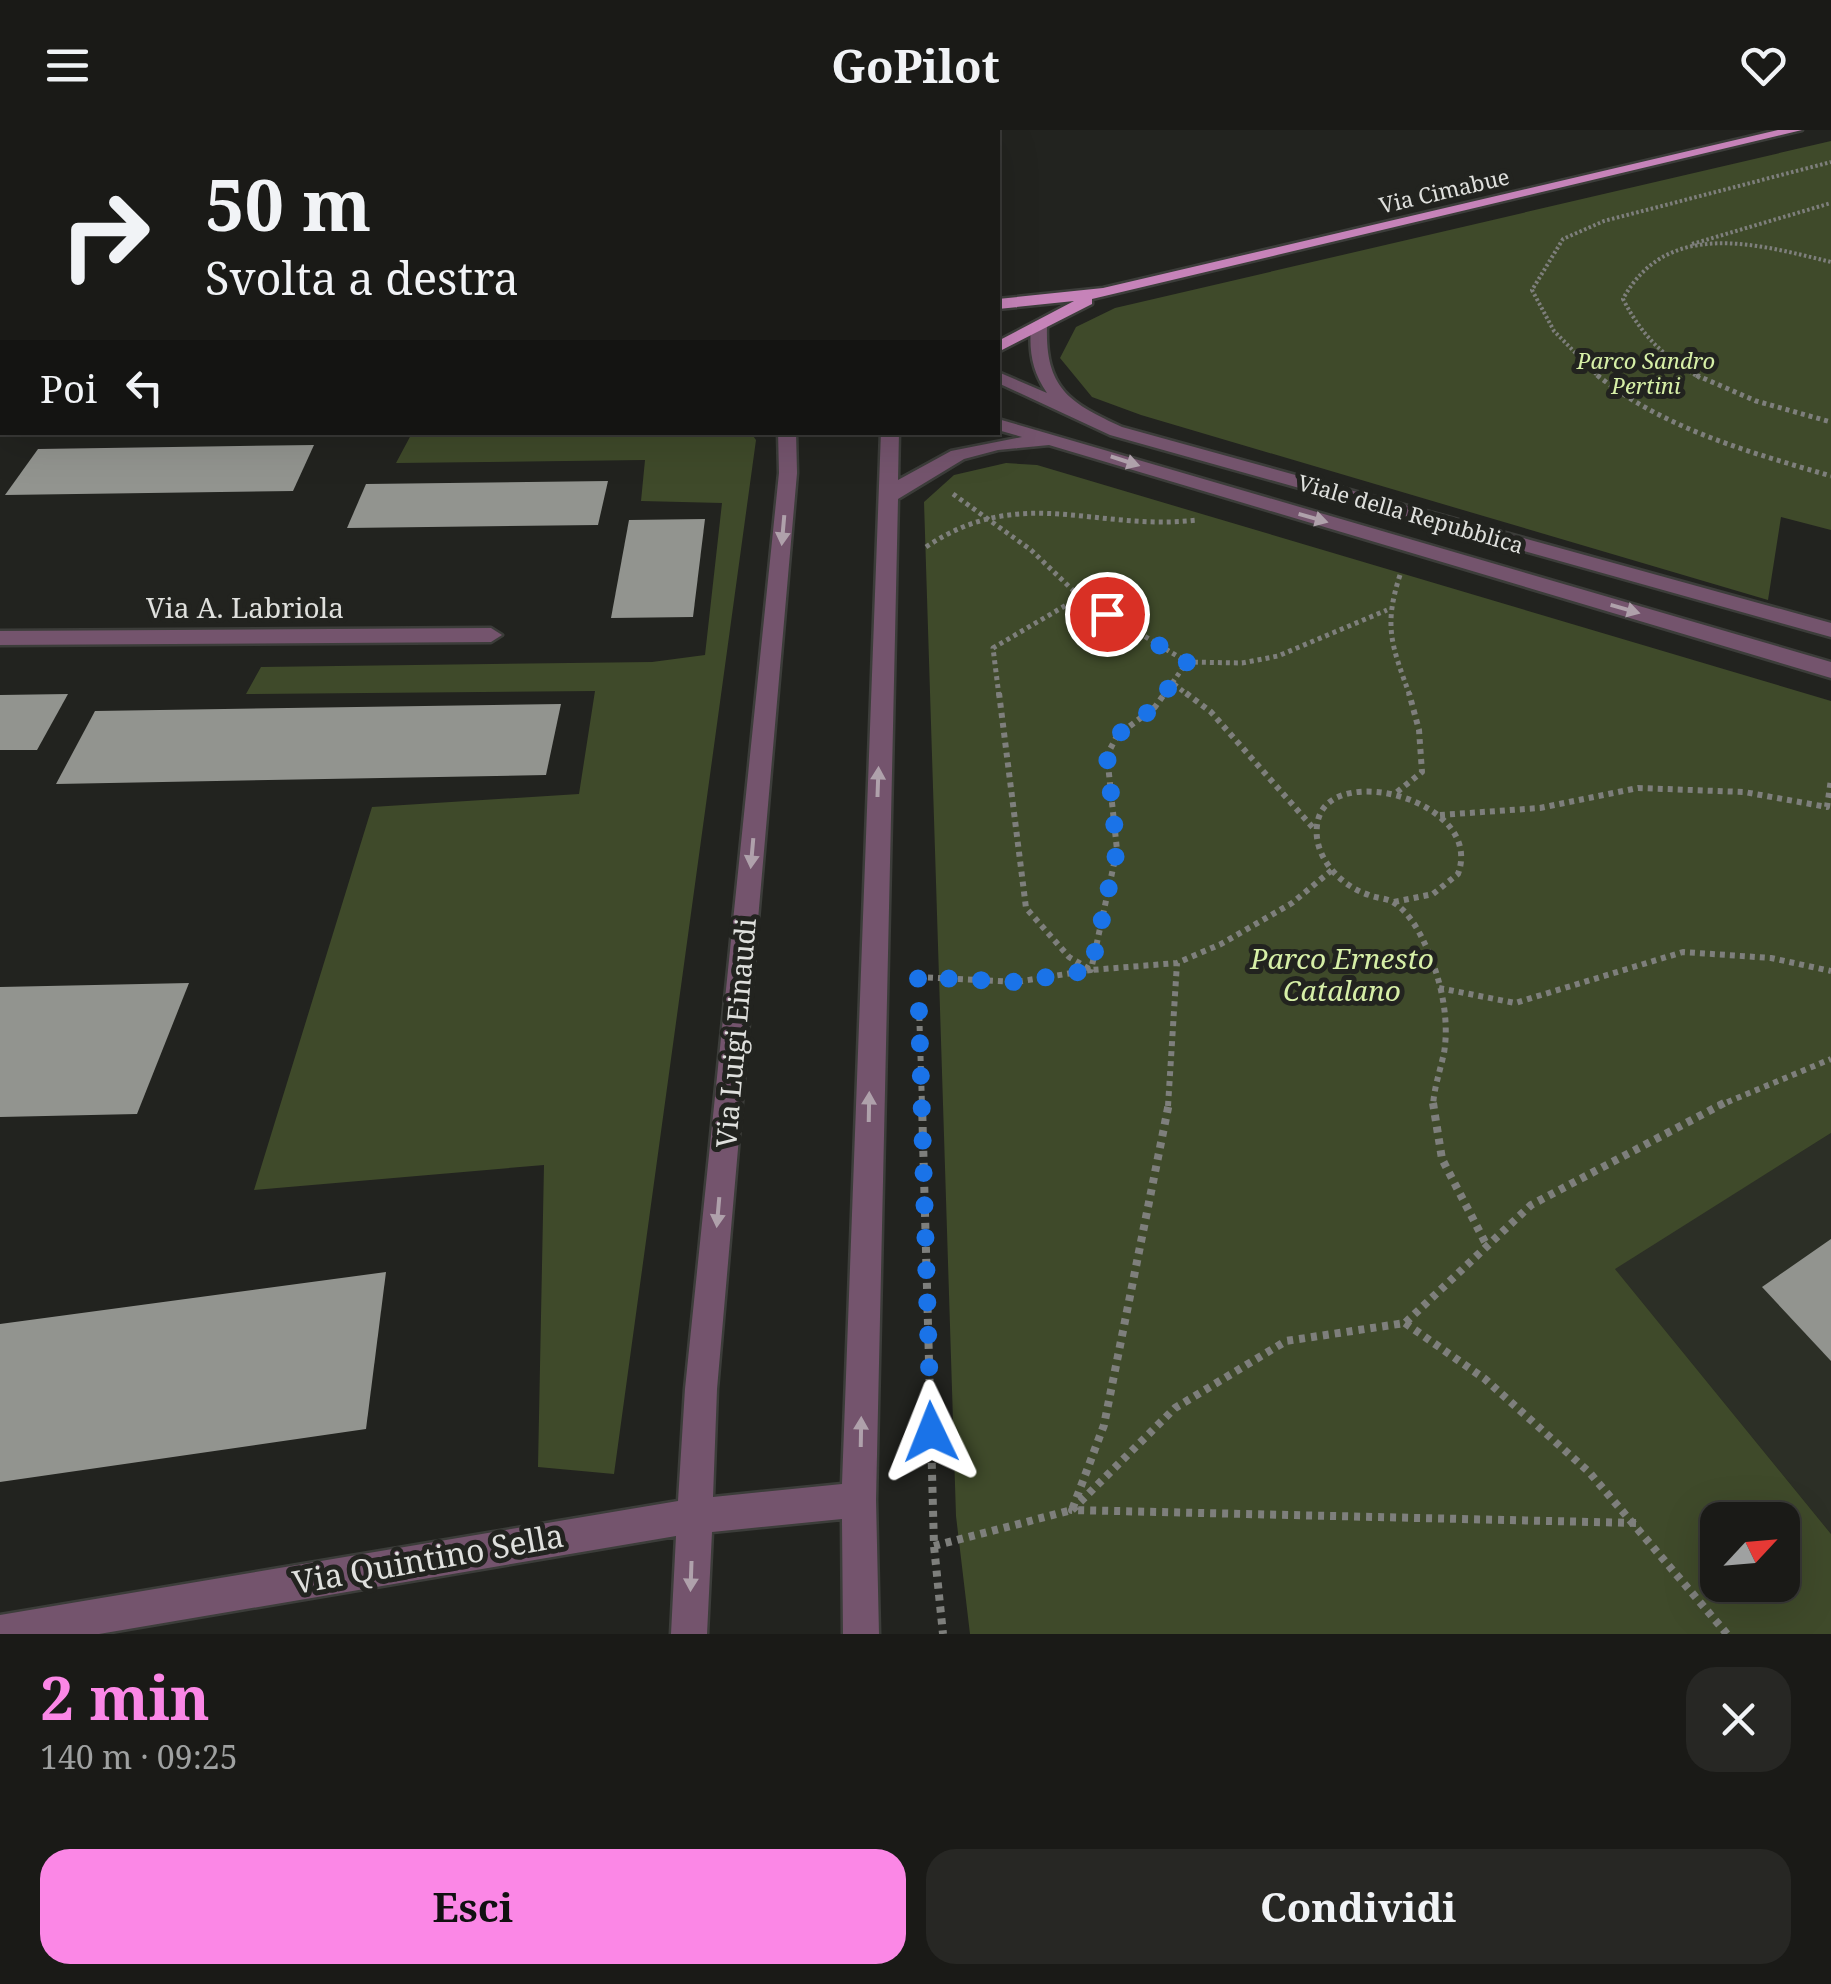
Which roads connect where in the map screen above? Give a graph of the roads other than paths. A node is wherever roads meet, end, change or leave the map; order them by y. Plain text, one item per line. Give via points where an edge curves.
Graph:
1 (1795, 130) edge
2 (1102, 293) junction
3 (1000, 304) edge
4 (1039, 326) junction
5 (1000, 346) edge
6 (1000, 378) edge
7 (1070, 412) junction
8 (1000, 425) edge
9 (787, 435) edge
10 (890, 435) edge
11 (1082, 447) junction
12 (886, 499) junction
13 (1831, 630) edge
14 (491, 635) dead end
15 (0, 638) edge
16 (1831, 670) edge
17 (859, 1500) junction
18 (693, 1518) junction
19 (0, 1633) edge
20 (688, 1634) edge
21 (862, 1634) edge

1 - 2 main road, Via Cimabue
2 - 3 main road, Via Cimabue
2 - 4 main road, Via Cimabue
4 - 5 main road, Via Cimabue
4 - 7 street via 1037,358
6 - 7 street, Viale della Repubblica
7 - 13 street, Viale della Repubblica via 1116,432
8 - 11 street, Viale della Repubblica
9 -> 18 street, Via Luigi Einaudi
10 - 12 street
11 - 12 street via 982,447 935,462
11 -> 16 street, Viale della Repubblica
17 -> 12 street
14 - 15 street, Via A. Labriola
17 - 18 street, Via Quintino Sella
17 - 21 street
18 - 19 street, Via Quintino Sella via 632,1522
18 -> 20 street, Via Luigi Einaudi

